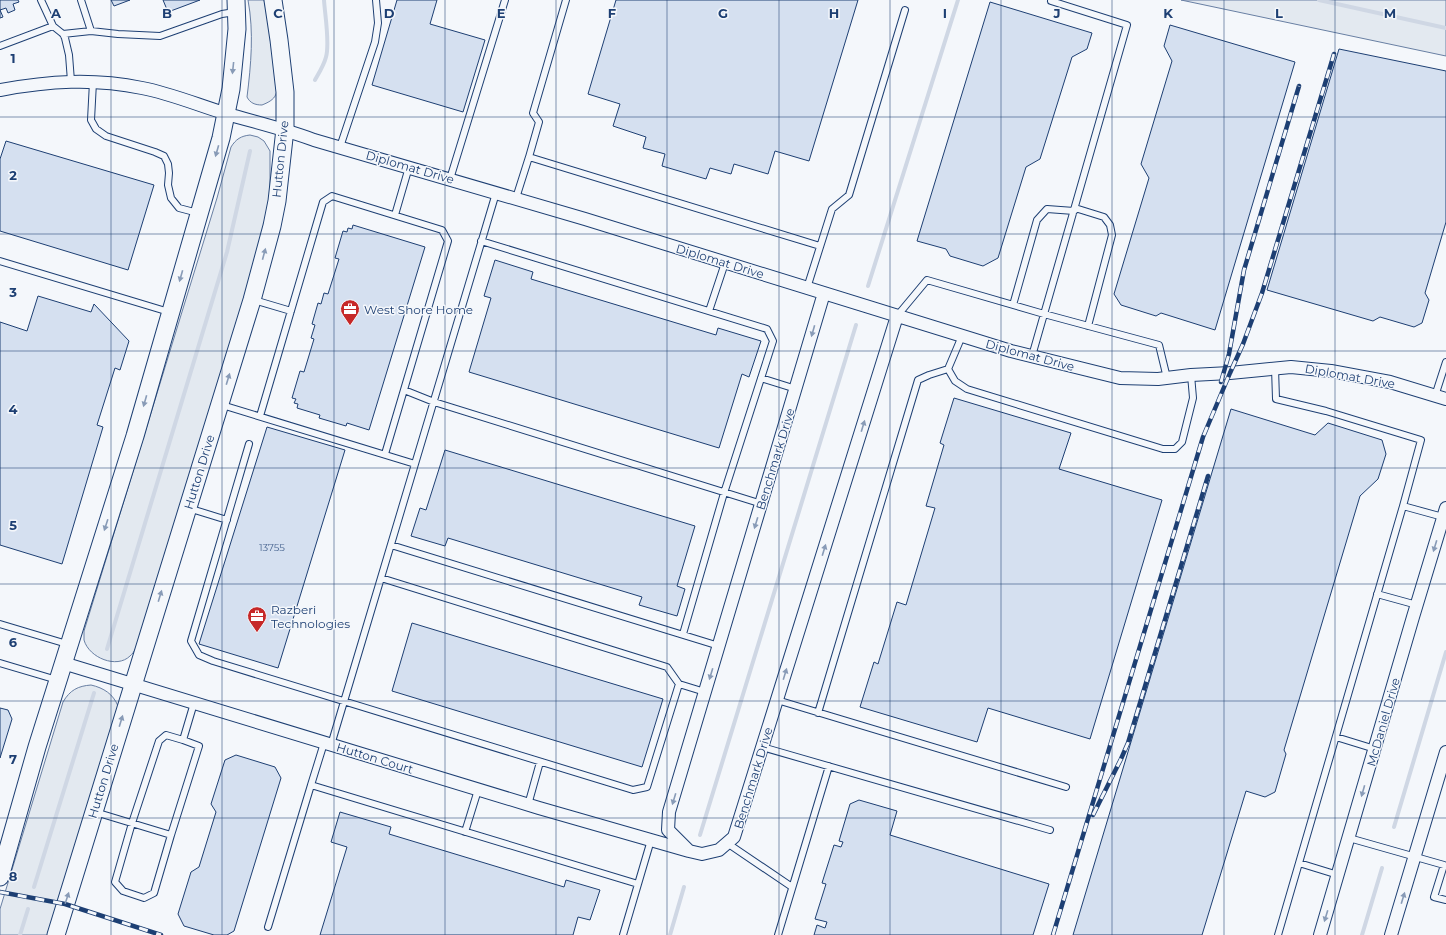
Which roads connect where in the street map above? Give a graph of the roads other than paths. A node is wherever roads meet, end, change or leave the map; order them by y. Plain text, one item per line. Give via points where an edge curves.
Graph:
1 (41, 0) edge
2 (81, 0) edge
3 (273, 0) edge
4 (376, 0) edge
5 (505, 0) edge
6 (566, 0) edge
7 (1051, 1) dead end
8 (236, 6) edge
9 (905, 10) dead end
10 (54, 26) junction
11 (91, 31) junction
12 (63, 34) junction
13 (0, 46) edge
14 (71, 81) junction
15 (93, 82) junction
16 (0, 90) edge
17 (226, 113) junction
18 (285, 129) junction
19 (340, 147) junction
20 (529, 157) junction
21 (409, 167) junction
22 (450, 179) junction
23 (496, 193) junction
24 (516, 198) junction
25 (1074, 209) junction
26 (199, 213) junction
27 (395, 215) junction
28 (481, 241) junction
29 (820, 246) junction
30 (0, 261) edge
31 (725, 262) junction
32 (807, 288) junction
33 (824, 293) junction
34 (252, 300) junction
35 (1013, 305) junction
36 (291, 311) junction
37 (708, 311) junction
38 (170, 313) junction
39 (1044, 314) junction
40 (897, 316) junction
41 (1088, 326) junction
42 (962, 336) junction
43 (1032, 356) junction
44 (1446, 362) edge
45 (1275, 368) junction
46 (948, 369) junction
47 (1191, 375) junction
48 (761, 378) junction
49 (1167, 378) junction
50 (796, 389) junction
51 (404, 390) junction
52 (1441, 397) edge
53 (434, 402) junction
54 (220, 404) junction
55 (260, 416) junction
56 (249, 444) dead end
57 (385, 454) junction
58 (415, 464) junction
59 (724, 493) junction
60 (762, 504) junction
61 (1403, 506) junction
62 (188, 507) junction
63 (1445, 513) edge
64 (227, 520) junction
65 (391, 545) junction
66 (381, 578) junction
67 (1377, 594) junction
68 (1416, 605) junction
69 (0, 624) edge
70 (683, 634) junction
71 (68, 644) junction
72 (719, 646) junction
73 (0, 663) edge
74 (63, 663) junction
75 (57, 680) junction
76 (132, 684) junction
77 (679, 684) junction
78 (706, 692) junction
79 (777, 700) junction
80 (345, 701) junction
81 (194, 703) junction
82 (818, 713) junction
83 (1336, 737) junction
84 (183, 740) junction
85 (328, 744) junction
86 (762, 747) junction
87 (1375, 749) junction
88 (1446, 752) edge
89 (540, 762) junction
90 (829, 766) junction
91 (311, 785) junction
92 (1066, 787) dead end
93 (478, 790) junction
94 (528, 805) junction
95 (94, 812) junction
96 (132, 823) junction
97 (1050, 830) dead end
98 (465, 832) junction
99 (171, 835) junction
100 (1349, 838) junction
101 (651, 840) junction
102 (727, 843) junction
103 (689, 851) junction
104 (1415, 857) junction
105 (3, 858) edge
106 (1446, 858) edge
107 (1299, 863) junction
108 (1444, 865) junction
109 (1338, 875) junction
110 (0, 877) edge
111 (638, 884) junction
112 (792, 887) junction
113 (1446, 900) edge
114 (268, 927) dead end
115 (56, 935) edge
116 (623, 935) edge
117 (778, 935) edge
118 (1278, 935) edge
119 (1320, 935) edge
120 (1392, 935) edge

1 - 10 lane
2 - 11 lane
3 - 18 street, Hutton Drive via 285,92
4 - 19 lane via 378,23 375,42
5 - 22 lane
6 - 20 lane via 533,113 539,122
7 - 25 lane via 1127,25
8 - 11 lane via 222,14 160,36
8 -> 17 street via 237,37
9 - 29 lane via 849,196 832,209
10 - 12 lane
10 - 13 lane
11 - 12 lane
12 - 14 lane via 69,55
14 - 15 street, Diplomat Drive
14 - 16 street, Diplomat Drive
15 - 17 street, Diplomat Drive via 143,88
15 - 26 lane via 91,120 96,129 106,136 164,156 168,164 171,198 179,208
17 - 18 street, Diplomat Drive
17 -> 26 street
18 - 19 street, Diplomat Drive
34 -> 18 street, Hutton Drive via 277,201
19 - 21 street, Diplomat Drive
20 - 24 lane
20 - 29 lane
21 - 22 street, Diplomat Drive
21 - 27 lane
22 - 23 street, Diplomat Drive
23 - 24 street, Diplomat Drive
23 - 28 lane
24 - 31 street, Diplomat Drive
25 - 35 lane via 1047,209 1037,220
25 - 39 lane
25 - 41 lane via 1104,217 1110,225 1112,235
26 -> 38 street
27 - 36 lane via 332,196 323,202
27 - 51 lane via 442,230 448,240
28 - 37 lane
28 - 53 lane
29 - 32 lane
30 - 38 lane
31 - 32 street, Diplomat Drive
31 - 37 lane
32 - 33 street, Diplomat Drive
33 - 40 street, Diplomat Drive
33 -> 50 street, Benchmark Drive
34 - 36 lane
54 -> 34 street, Hutton Drive
35 - 39 lane
35 - 40 lane via 927,280
36 - 55 lane
37 - 48 lane via 767,329 773,341
38 -> 71 street
39 - 41 lane
39 - 43 lane
40 - 42 street, Diplomat Drive
79 -> 40 street, Benchmark Drive
41 - 49 lane via 1159,345
42 - 43 street, Diplomat Drive
42 - 46 lane
43 - 49 street, Diplomat Drive via 1120,378
44 - 52 lane
45 - 47 street, Diplomat Drive
45 - 52 street, Diplomat Drive via 1331,371 1390,382
45 - 61 lane via 1276,399 1326,411 1421,440
46 - 47 lane via 955,381 967,389 1163,449 1175,449 1182,442 1193,398
46 - 82 lane via 918,380
47 - 49 street, Diplomat Drive
48 - 50 lane
48 - 59 lane
50 - 60 street, Benchmark Drive
51 - 53 lane
51 - 57 lane
53 - 58 lane
53 - 59 lane
54 - 55 lane
54 - 62 street, Hutton Drive
55 - 57 lane
56 - 64 lane
57 - 58 lane
58 - 65 lane
59 - 60 lane
59 - 70 lane
60 -> 72 street, Benchmark Drive
61 - 63 lane
61 - 67 lane
62 - 64 lane
76 -> 62 street, Hutton Drive
63 -> 68 street, McDaniel Drive
64 - 80 lane via 191,641 199,655
65 - 66 lane
65 - 70 lane
66 - 77 lane via 667,667
66 - 80 lane
67 - 68 lane
67 - 83 lane
68 - 87 street, McDaniel Drive
69 - 71 lane
70 - 72 lane
71 - 74 street
72 -> 78 street, Benchmark Drive
73 - 75 lane
74 - 75 street
74 - 76 street, Hutton Court
75 - 105 street
76 - 81 street, Hutton Court
95 -> 76 street, Hutton Drive
77 - 78 lane
77 - 89 lane via 648,787 633,790
78 -> 103 street, Benchmark Drive via 669,812 668,830
79 - 82 lane
79 - 86 street, Benchmark Drive
80 - 85 lane
80 - 89 lane
81 - 84 lane
81 - 85 street, Hutton Court
82 - 92 lane
83 - 87 lane
83 - 107 lane
84 - 96 lane via 166,736 159,741
84 - 99 lane via 199,746
85 - 91 lane
85 - 93 street, Hutton Court
86 - 90 lane
86 - 102 street, Benchmark Drive via 734,837
87 -> 100 street, McDaniel Drive
88 - 104 street
89 - 94 lane
90 - 97 lane
90 - 112 lane
91 - 98 lane
91 - 114 lane
93 - 94 street, Hutton Court
93 - 98 lane
94 - 101 street, Hutton Court
95 - 96 lane
115 -> 95 street, Hutton Drive
96 - 99 lane
96 - 99 lane via 115,882 123,891 144,898 154,893
98 - 111 lane
100 - 104 lane
100 - 109 street, McDaniel Drive
101 - 103 street, Hutton Court
101 - 111 lane
102 - 103 street, Benchmark Drive via 719,850 702,854
102 - 112 lane
104 - 108 lane
120 -> 104 street
105 - 110 street
106 - 108 lane
107 - 109 lane
107 - 118 lane
108 - 113 lane via 1434,897
109 -> 119 street, McDaniel Drive
111 - 116 lane
112 - 117 lane

